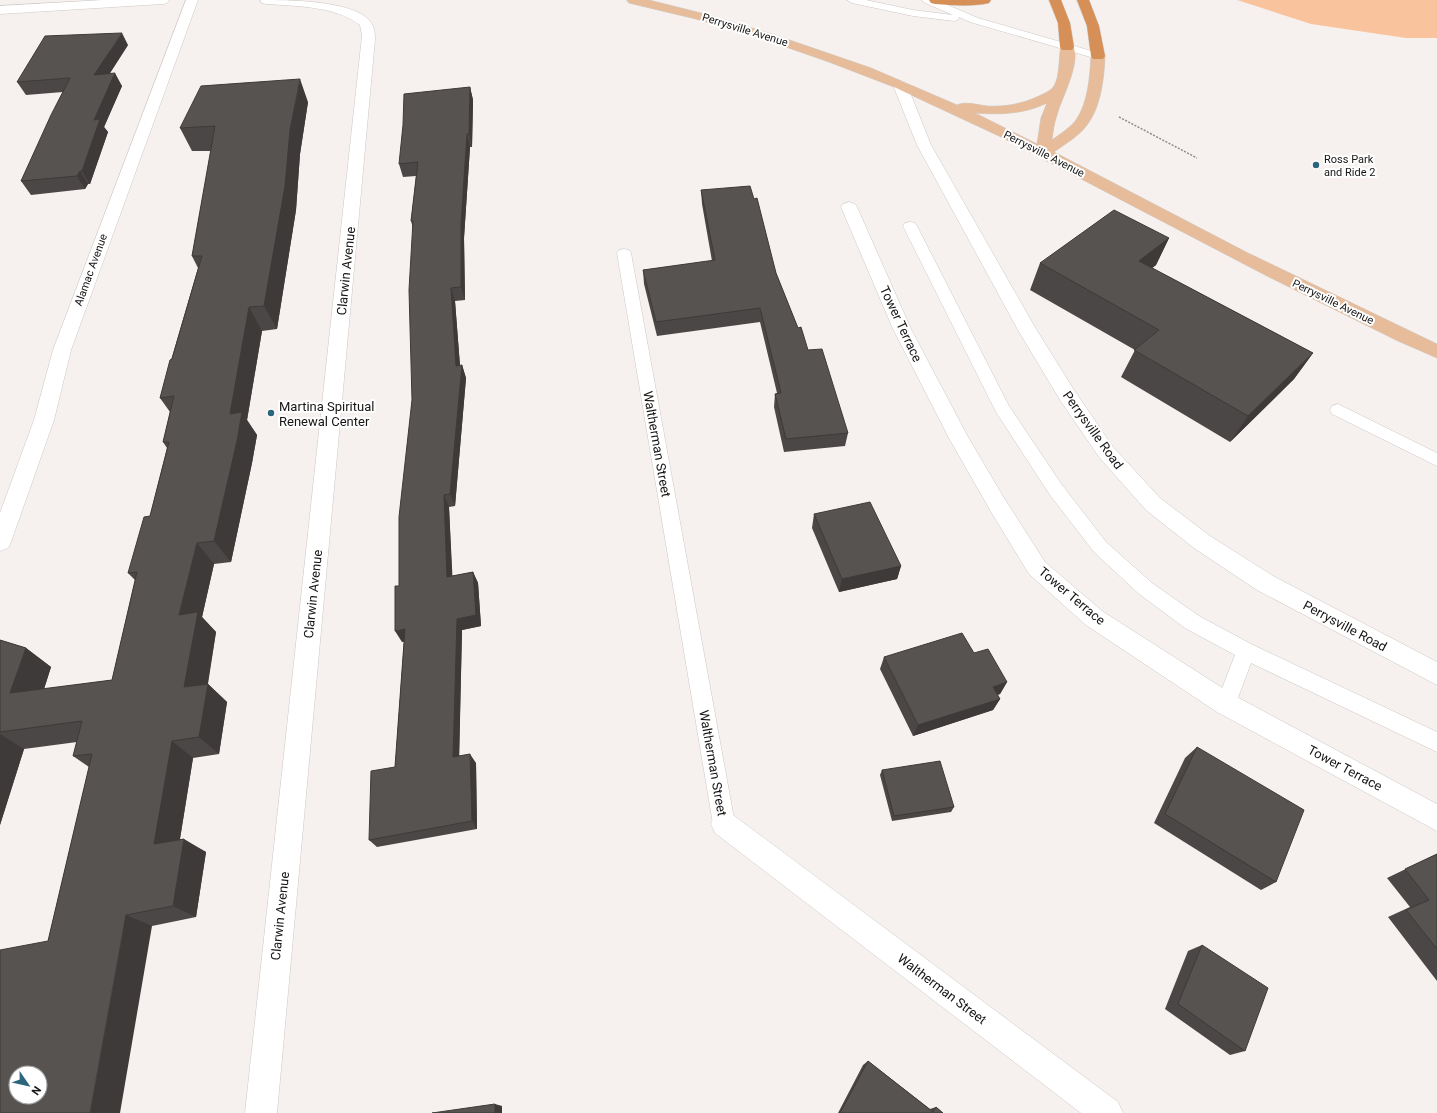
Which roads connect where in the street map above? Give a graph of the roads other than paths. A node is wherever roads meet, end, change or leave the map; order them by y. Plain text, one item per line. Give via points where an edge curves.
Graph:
1 (163, 0) edge
2 (192, 0) edge
3 (266, 0) edge
4 (634, 0) edge
5 (852, 0) edge
6 (927, 0) edge
7 (935, 0) edge
8 (985, 0) edge
9 (1055, 0) edge
10 (1083, 0) edge
11 (0, 10) edge
12 (974, 20) junction
13 (1068, 47) junction
14 (1098, 56) junction
15 (900, 85) junction
16 (1061, 89) junction
17 (944, 104) junction
18 (1043, 154) junction
19 (849, 207) dead end
20 (910, 226) dead end
21 (624, 253) dead end
22 (1437, 352) edge
23 (1338, 410) dead end
24 (1437, 460) edge
25 (0, 542) edge
26 (1246, 651) junction
27 (1437, 674) edge
28 (1226, 704) junction
29 (1437, 742) edge
30 (1437, 818) edge
31 (724, 824) joint
32 (260, 1113) edge
33 (1107, 1113) edge

1 - 11 street
2 - 25 street, Alamac Avenue via 62,350 44,420
3 - 32 street, Clarwin Avenue via 332,9 354,15 366,23 369,34
4 - 15 main road, Perrysville Avenue via 766,36
5 - 12 lane
6 - 12 lane
7 - 8 highway
9 - 13 highway via 1064,23
10 - 14 highway via 1094,26
12 - 13 lane
13 - 14 lane
13 - 16 main road via 1068,65
14 - 18 main road via 1096,77 1082,122
15 - 17 main road, Perrysville Avenue
15 - 27 street, Perrysville Road via 924,145 1027,330 1106,452 1153,504 1202,542 1265,583
16 - 17 main road via 1039,103 1014,110 978,110
16 - 18 main road via 1050,114
17 - 18 main road, Perrysville Avenue
18 - 22 main road, Perrysville Avenue via 1247,260
19 - 28 street, Tower Terrace via 902,329 989,491 1037,568 1094,618
20 - 26 lane via 1002,408 1056,490 1100,547 1145,588 1192,622
21 - 31 lane, Waltherman Street
23 - 24 lane
26 - 28 lane
26 - 29 lane
28 - 30 street, Tower Terrace
31 - 33 street, Waltherman Street

